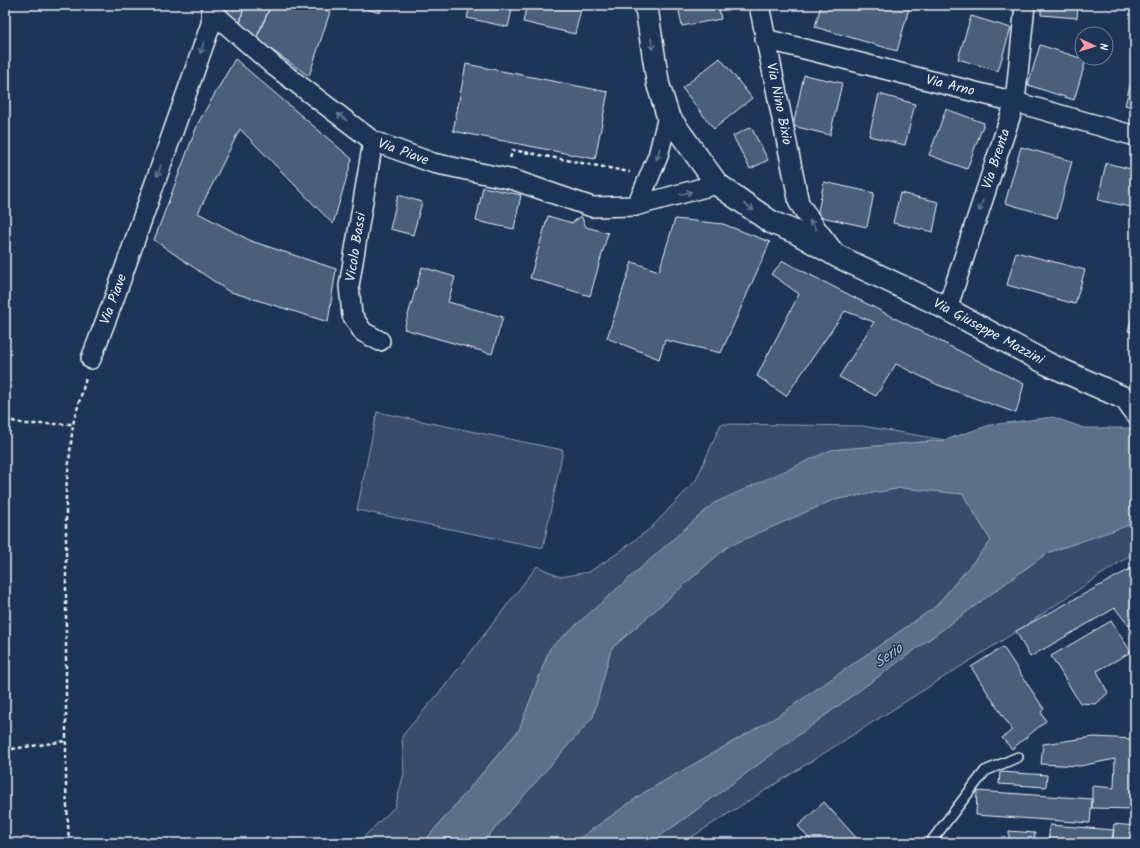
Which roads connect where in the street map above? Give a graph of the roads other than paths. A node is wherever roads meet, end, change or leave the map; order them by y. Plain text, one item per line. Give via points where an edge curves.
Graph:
1 (646, 5) edge
2 (759, 5) edge
3 (1025, 5) edge
4 (212, 8) edge
5 (765, 39) junction
6 (1015, 102) junction
7 (668, 116) junction
8 (1135, 136) edge
9 (373, 141) junction
10 (718, 184) junction
11 (799, 202) junction
12 (634, 206) junction
13 (771, 222) junction
14 (837, 256) junction
15 (946, 309) junction
16 (380, 341) dead end
17 (93, 353) road end
18 (1132, 402) edge
19 (1018, 757) dead end
20 (930, 843) edge

1 -> 7 street, Via Giuseppe Mazzini via 658,84
2 - 5 street, Via Nino Bixio
3 - 6 street, Via Brenta
9 -> 4 street, Via Piave via 274,66
4 -> 17 street, Via Piave via 211,24
5 - 6 street, Via Arno
5 - 11 street, Via Nino Bixio
6 - 8 street, Via Arno
6 -> 15 street, Via Brenta
7 - 10 street, Via Giuseppe Mazzini
7 -> 12 street via 658,156 642,194
9 - 12 street, Via Piave via 432,163 514,180 592,207
9 - 16 street, Vicolo Bassi via 349,286 352,315 363,332
12 -> 10 street, Via Piave
10 -> 13 street, Via Giuseppe Mazzini
11 - 13 street via 791,215 779,222
14 -> 11 street, Via Nino Bixio
13 - 14 street, Via Giuseppe Mazzini
14 - 15 street, Via Giuseppe Mazzini
15 - 18 street, Via Giuseppe Mazzini via 1048,364
19 - 20 lane via 985,771

